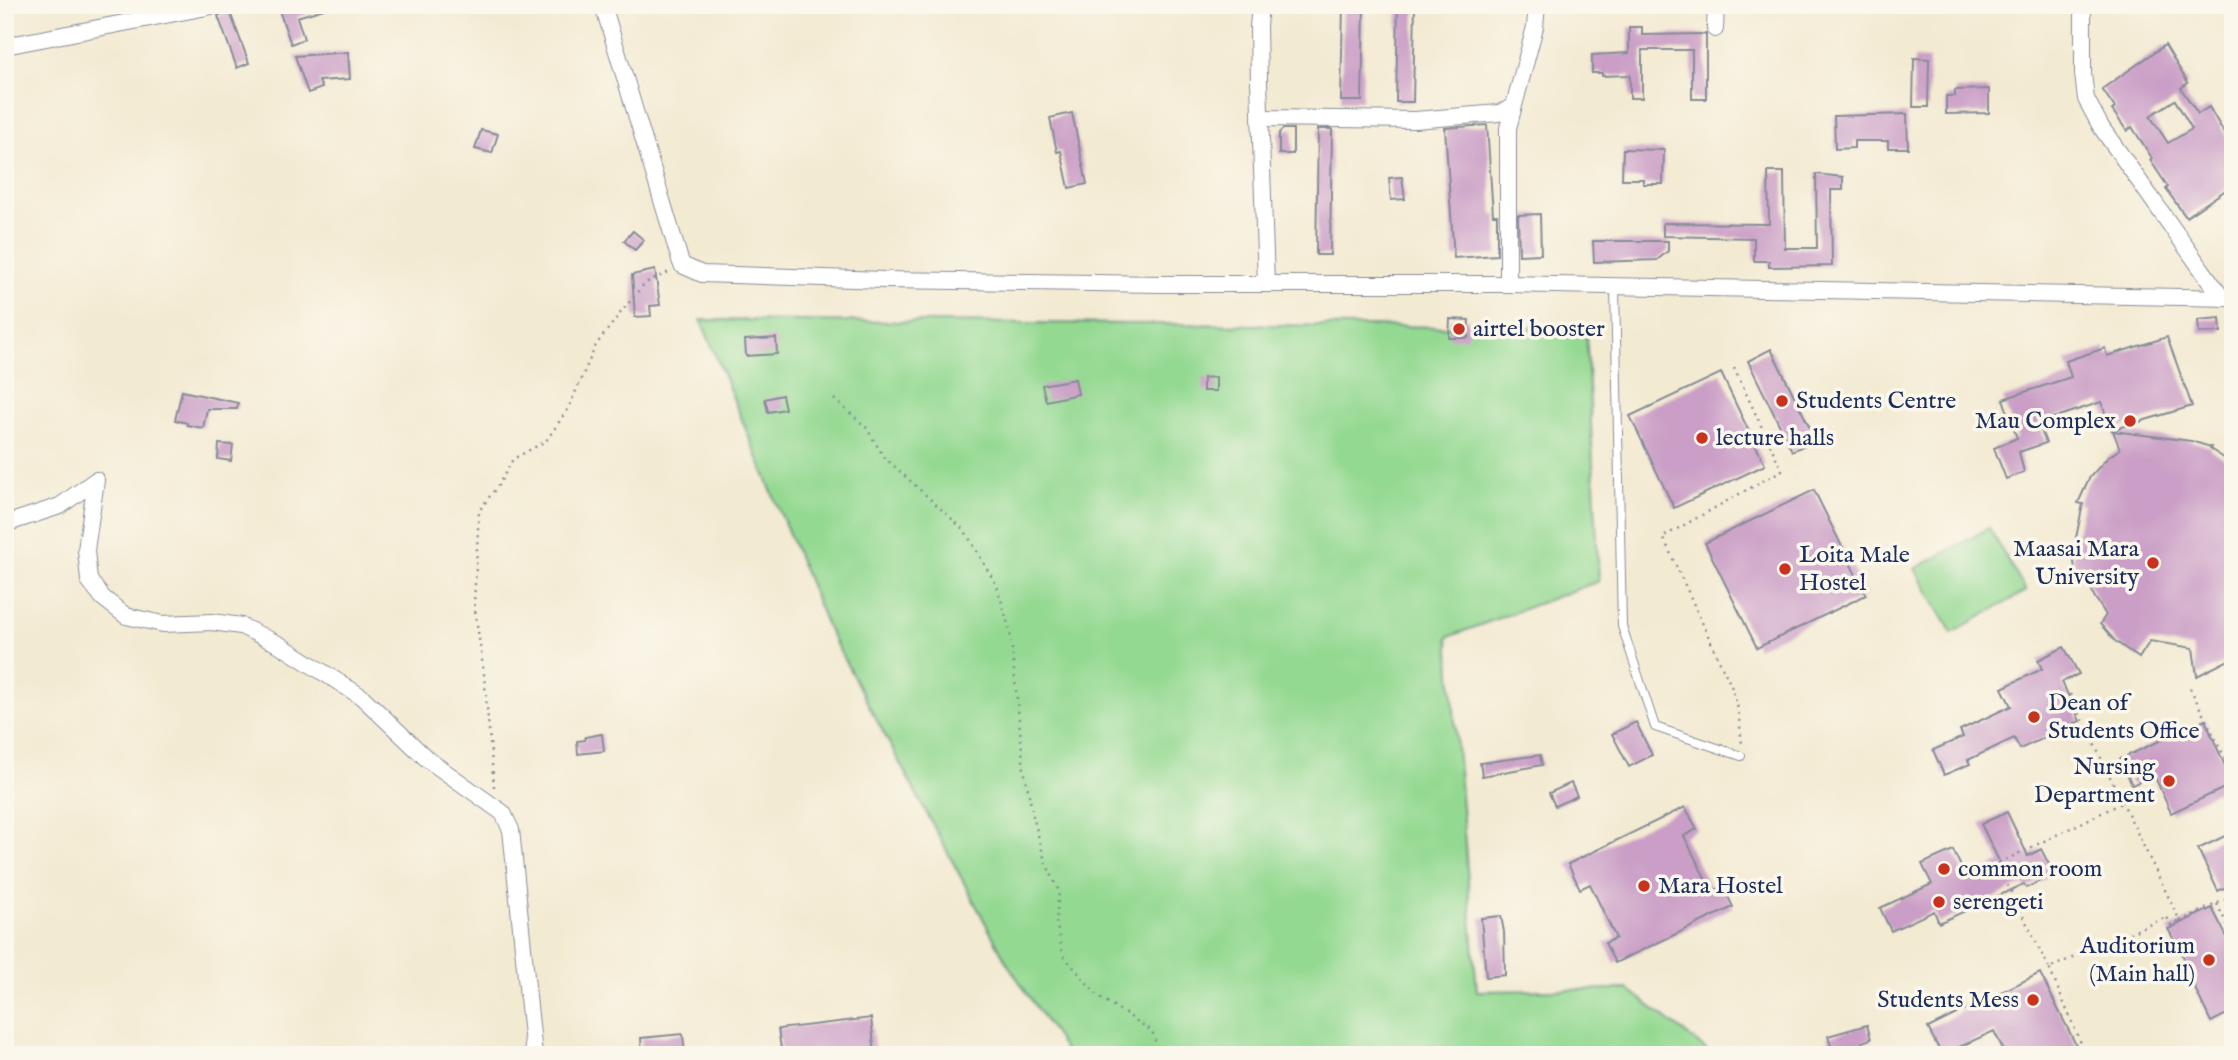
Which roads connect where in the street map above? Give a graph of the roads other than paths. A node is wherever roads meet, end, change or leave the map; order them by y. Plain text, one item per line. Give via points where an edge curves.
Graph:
1 (218, 5) edge
2 (603, 5) edge
3 (1260, 5) edge
4 (1537, 5) edge
5 (1716, 5) edge
6 (2083, 5) edge
7 (1715, 29) dead end
8 (5, 46) edge
9 (1511, 108) junction
10 (1260, 118) junction
11 (1266, 284) junction
12 (1508, 284) junction
13 (1615, 287) junction
14 (2227, 298) edge
15 (5, 524) edge
16 (1741, 757) road end
17 (2233, 1050) edge
18 (534, 1055) edge
19 (2223, 1055) edge

1 - 8 street
2 - 11 street via 682,265 702,274
3 - 10 street
4 - 9 street via 1528,58
5 - 7 street
6 - 14 street via 2086,99 2101,127
9 - 10 street via 1415,120
9 - 12 street
10 - 11 street
11 - 12 street
12 - 13 street
13 - 14 street
13 - 16 lane via 1622,626 1655,727
15 - 18 street via 60,506 96,480 86,550 89,580 103,598 127,616 163,624 241,626 280,645 362,697 427,759 503,813 511,830
17 - 19 lane

